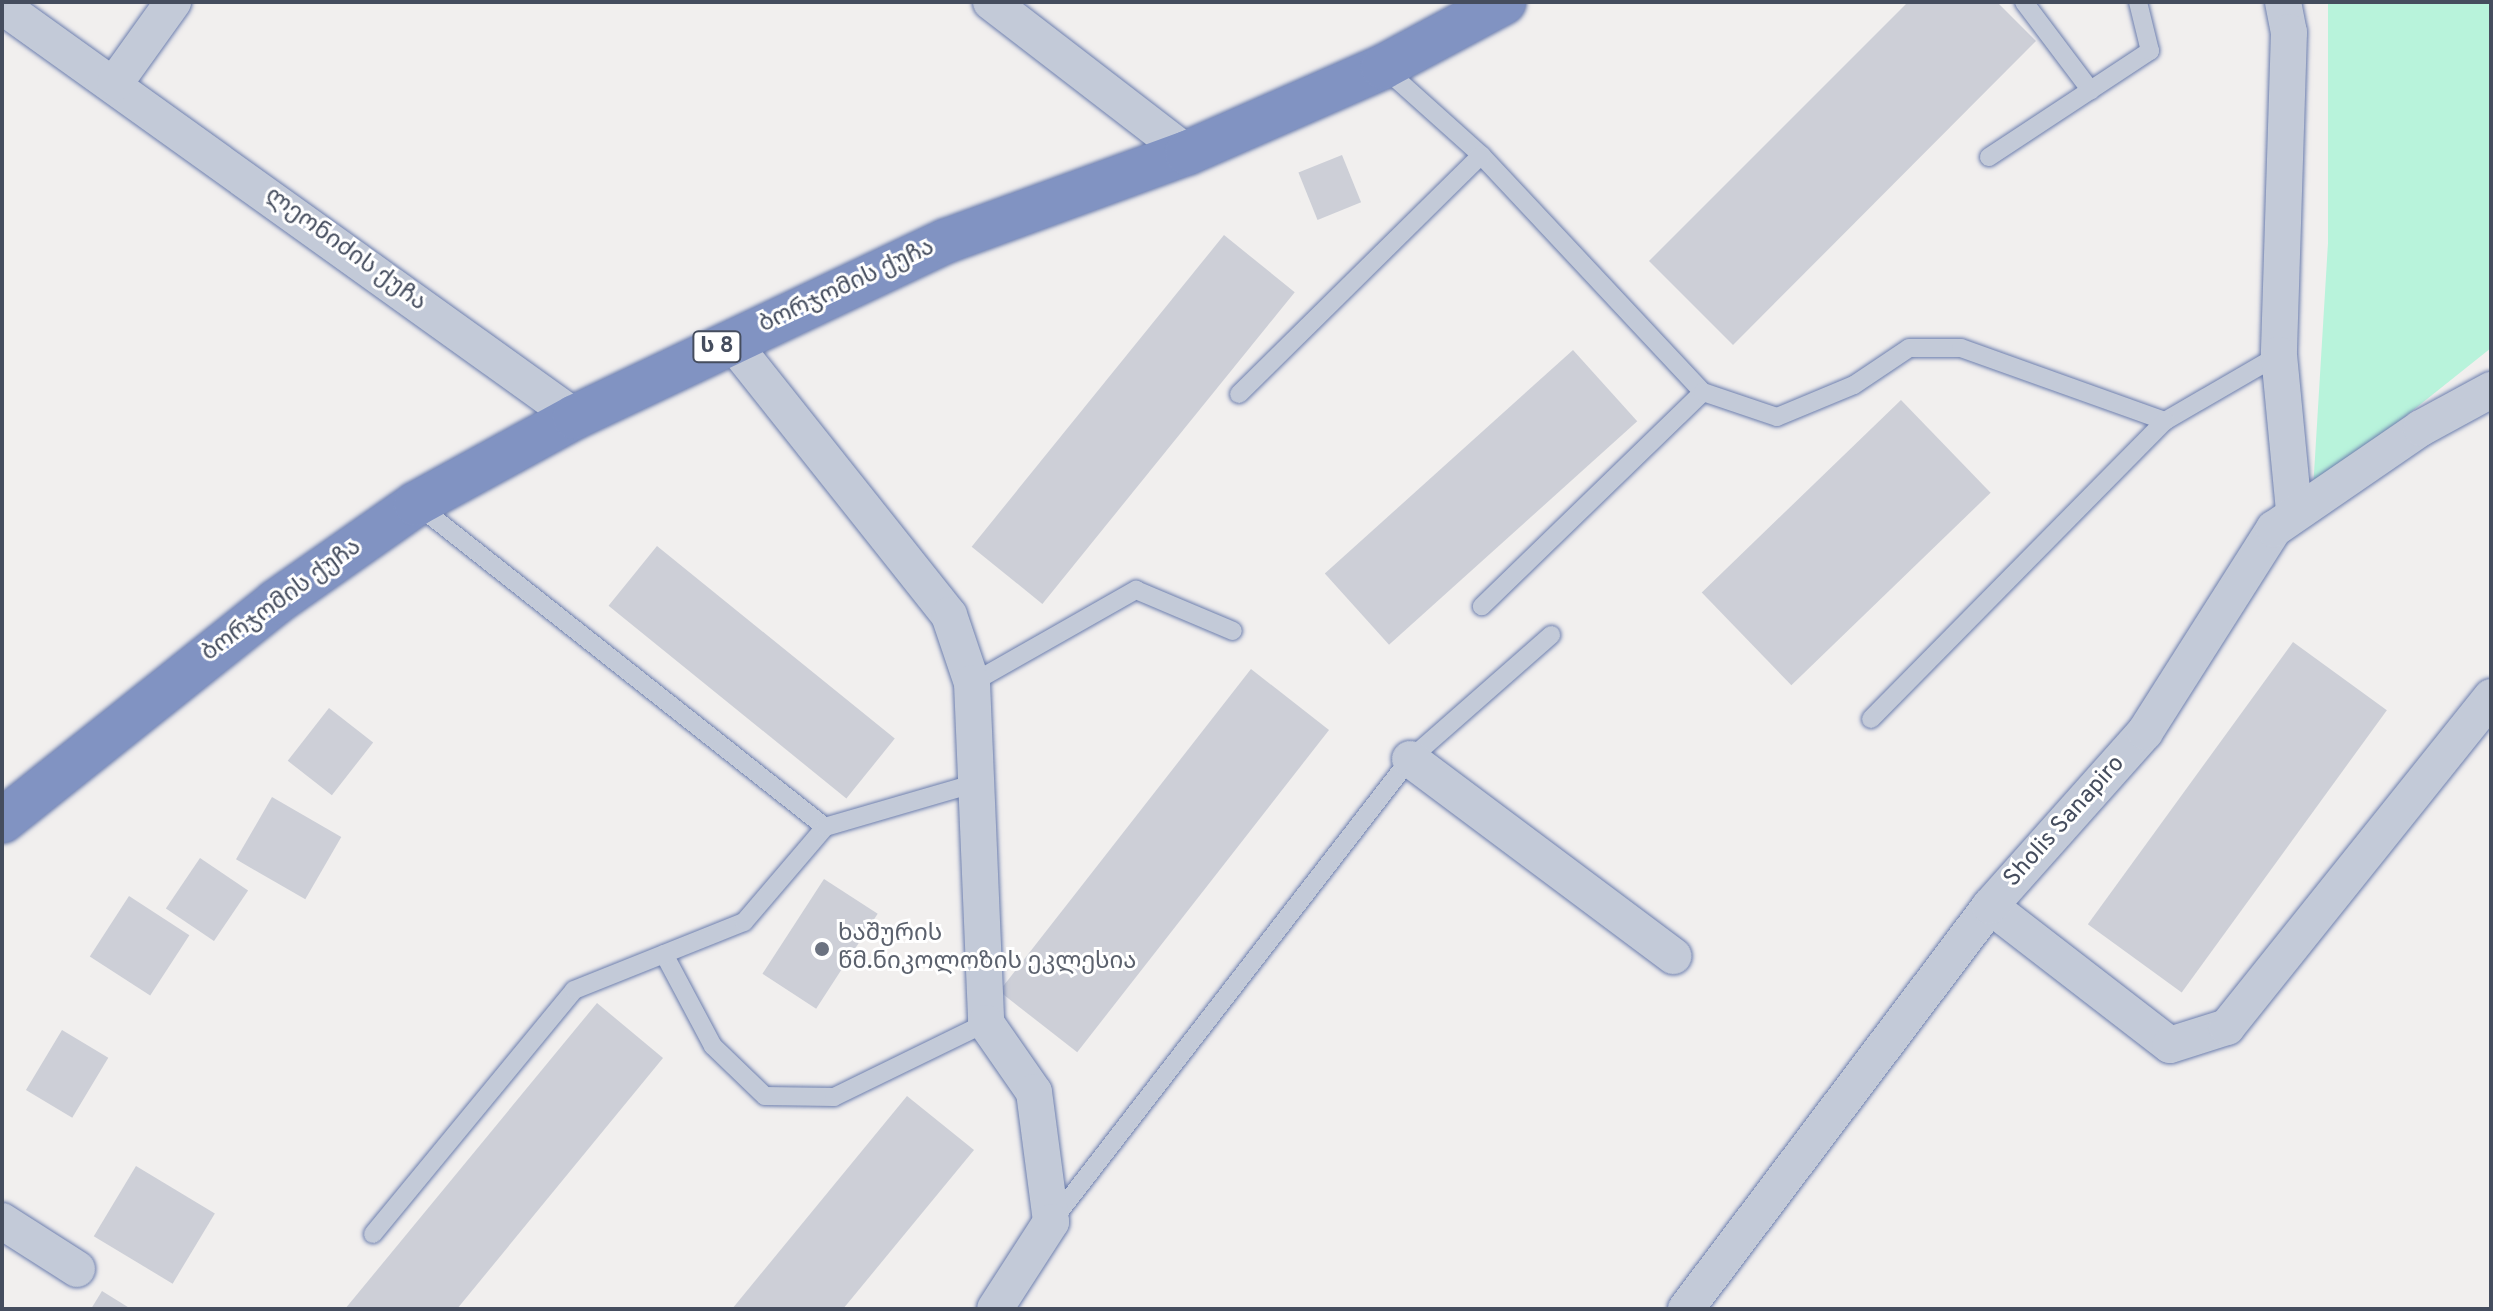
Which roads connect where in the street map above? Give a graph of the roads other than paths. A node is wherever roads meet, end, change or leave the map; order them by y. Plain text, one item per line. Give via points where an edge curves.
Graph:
1 (173, 2) edge
2 (991, 2) edge
3 (1504, 2) edge
4 (2024, 2) edge
5 (2138, 2) edge
6 (2283, 2) edge
7 (2, 6) edge
8 (1383, 67) junction
9 (115, 83) junction
10 (2091, 91) junction
11 (1187, 153) junction
12 (1481, 155) junction
13 (1989, 157) dead end
14 (731, 341) junction
15 (2279, 355) junction
16 (2491, 390) edge
17 (1703, 392) junction
18 (1239, 394) dead end
19 (575, 417) junction
20 (2165, 421) junction
21 (416, 504) junction
22 (2294, 512) junction
23 (1482, 606) dead end
24 (1233, 631) dead end
25 (1551, 635) dead end
26 (972, 683) junction
27 (2491, 697) edge
28 (1871, 719) dead end
29 (1410, 759) junction
30 (976, 783) junction
31 (2, 821) edge
32 (825, 827) junction
33 (1990, 906) junction
34 (664, 954) junction
35 (1673, 956) dead end
36 (986, 1023) junction
37 (2, 1221) edge
38 (1051, 1222) junction
39 (373, 1234) dead end
40 (77, 1269) dead end
41 (995, 1309) edge
42 (1686, 1309) edge

1 - 9 street
2 - 11 street
3 - 8 highway, ბორჯომის ქუჩა / ს 8
4 - 10 lane
5 - 10 lane via 2150,51
6 - 15 street via 2289,32
7 - 9 street, ლეონიძის ქუჩა
8 - 11 highway, ბორჯომის ქუჩა / ს 8
8 - 12 lane
9 - 19 street, ლეონიძის ქუჩა
10 - 13 lane
11 - 14 highway, ბორჯომის ქუჩა / ს 8 via 946,241
12 - 17 lane
12 - 18 lane
14 - 19 highway, ბორჯომის ქუჩა / ს 8
14 - 26 street via 949,615
15 - 20 lane
15 - 22 street
16 - 22 street, Sholis Sanapiro
17 - 20 lane via 1777,417 1854,385 1909,348 1961,348
17 - 23 lane
19 - 21 highway, ბორჯომის ქუჩა / ს 8
20 - 28 lane
21 - 31 highway, ბორჯომის ქუჩა / ს 8 via 276,602
21 - 32 lane
22 - 33 street, Sholis Sanapiro via 2274,529 2145,732
24 - 26 lane via 1136,590
25 - 29 lane
26 - 30 street
27 - 33 street via 2227,1027 2170,1045
29 - 35 street
29 - 38 lane
30 - 32 lane
30 - 36 street
32 - 34 lane via 744,922
33 - 42 street, Sholis Sanapiro
34 - 36 lane via 713,1046 765,1096 834,1097
34 - 39 lane via 574,990
36 - 38 street via 1034,1092
37 - 40 street
38 - 41 street

